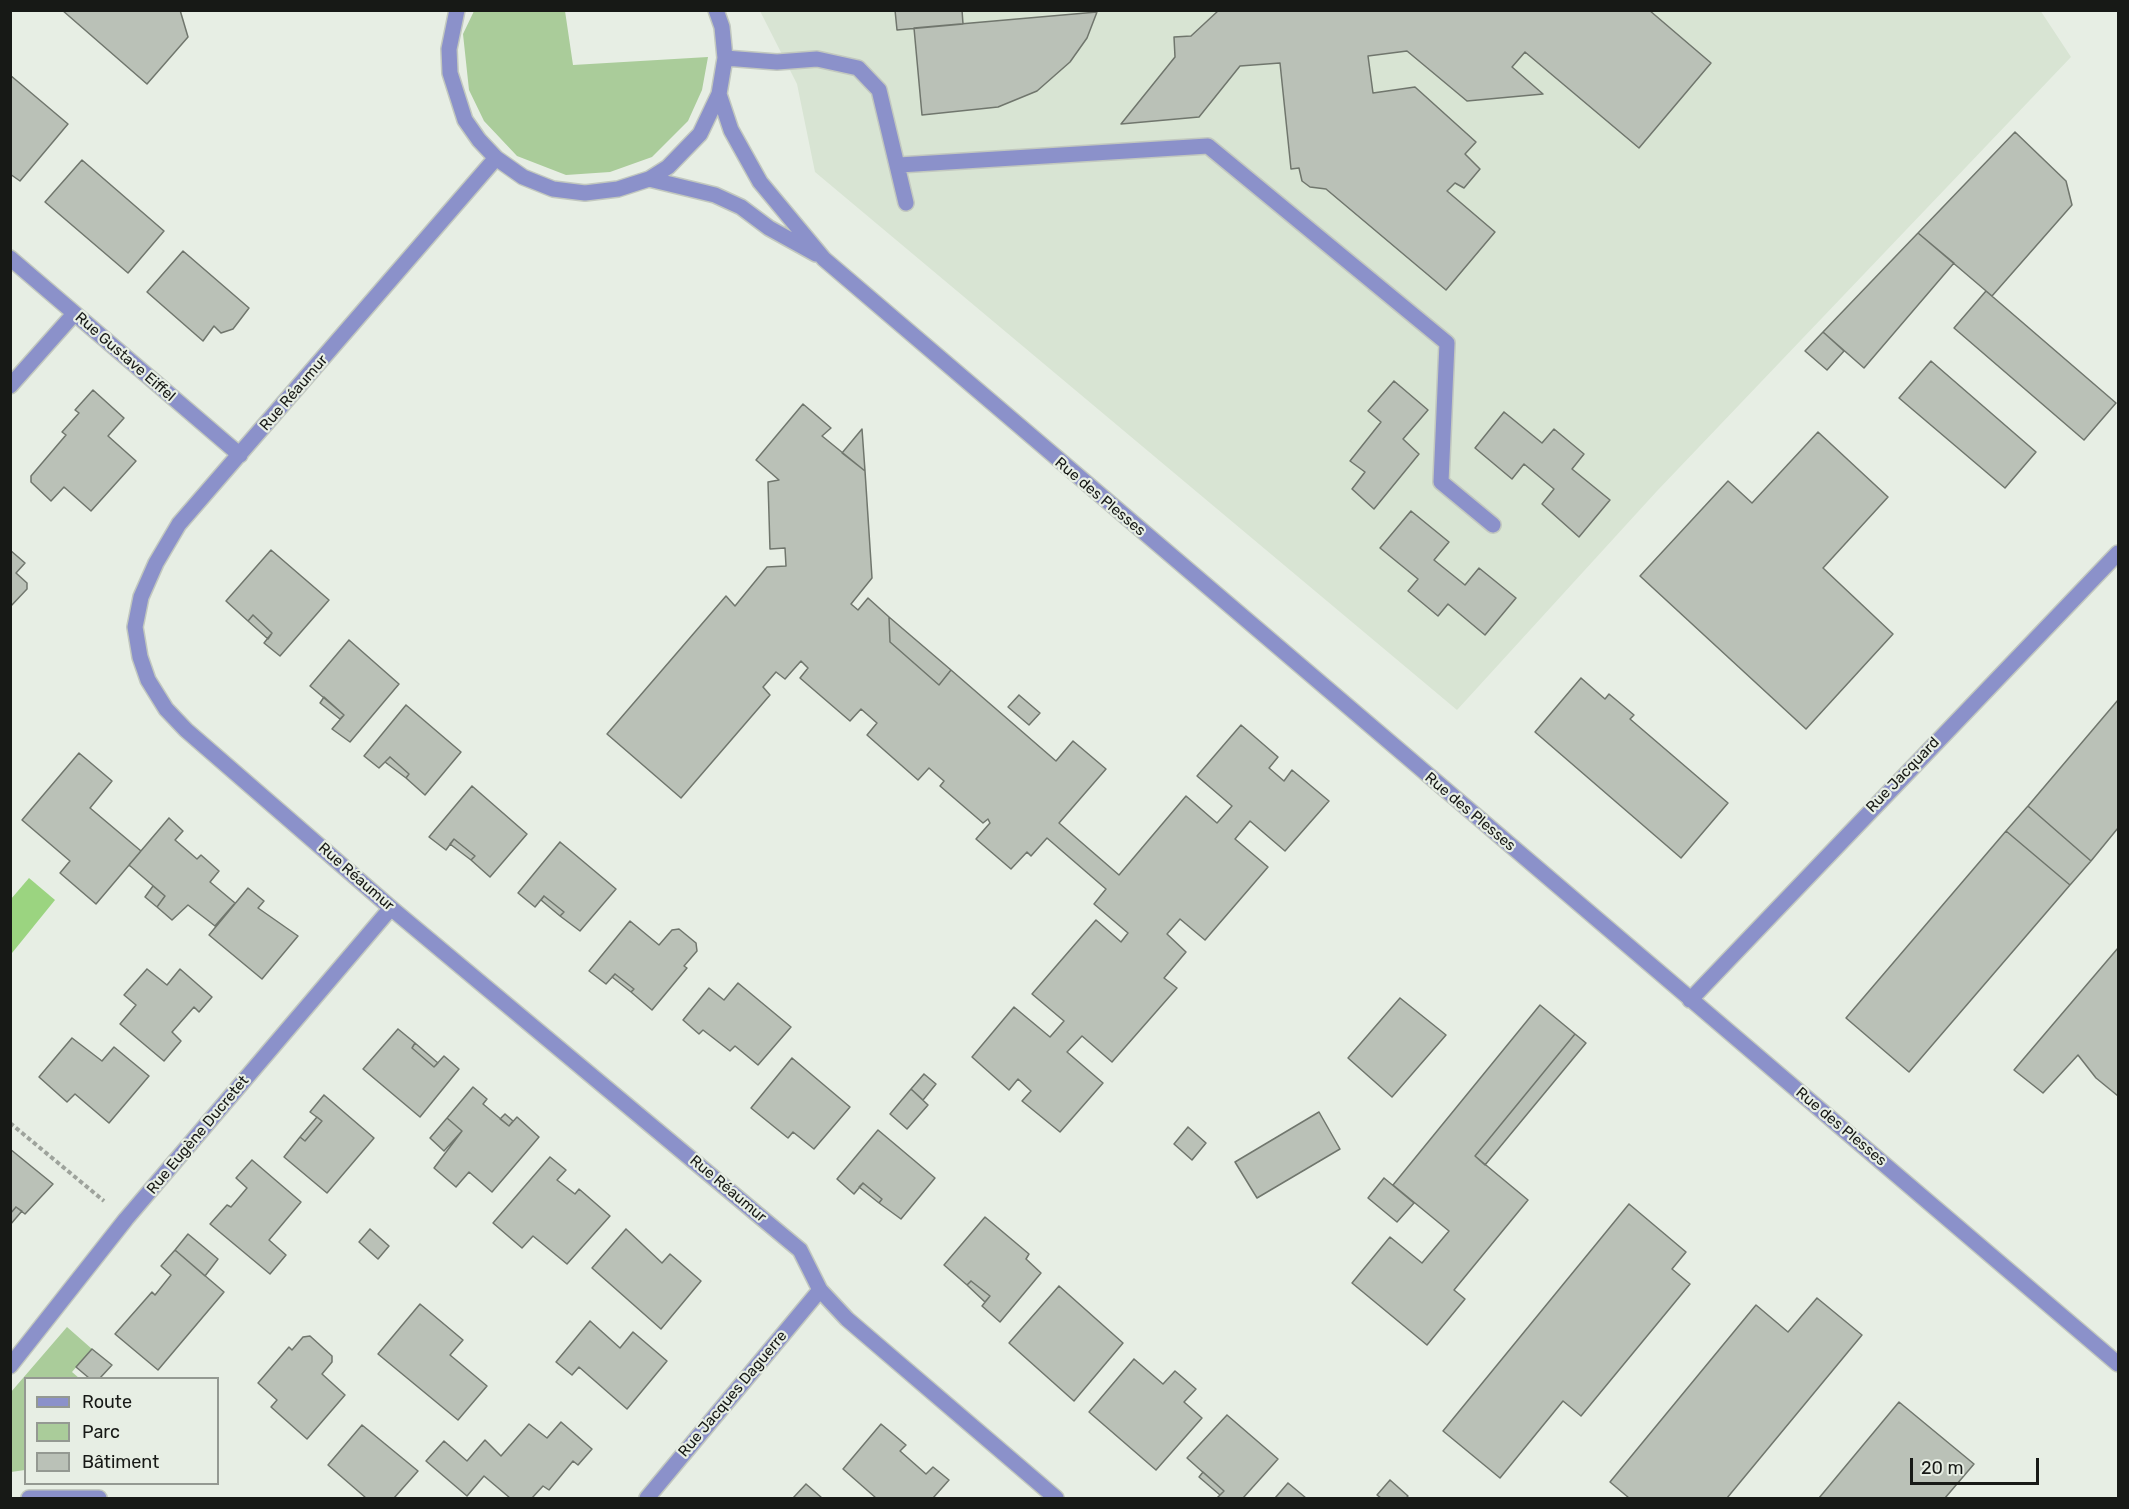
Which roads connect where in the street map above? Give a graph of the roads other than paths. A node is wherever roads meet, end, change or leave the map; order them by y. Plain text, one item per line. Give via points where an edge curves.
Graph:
1 (716, 10) edge
2 (453, 15) edge
3 (725, 58) junction
4 (719, 94) junction
5 (496, 158) junction
6 (899, 165) junction
7 (649, 179) junction
8 (906, 203) dead end
9 (10, 258) edge
10 (824, 259) junction
11 (74, 314) junction
12 (10, 386) edge
13 (240, 455) junction
14 (1493, 525) dead end
15 (2118, 553) edge
16 (391, 908) junction
17 (1690, 1000) junction
18 (820, 1290) junction
19 (2118, 1364) edge
20 (10, 1366) edge
21 (28, 1498) edge
22 (99, 1498) edge
23 (647, 1498) edge
24 (1056, 1498) edge

1 - 3 street
2 - 5 street via 450,65 456,97 470,126
3 - 4 street
3 - 6 street via 777,62 816,59 858,68 879,90
4 - 7 street via 700,135 677,159
4 - 10 street, Rue des Plesses via 731,130 760,182
5 - 7 street via 523,177 585,193 618,189
5 - 13 street, Rue Réaumur
6 - 8 street
6 - 14 street via 1208,146 1447,343 1441,482
7 - 10 street, Rue des Plesses via 715,195
9 - 11 street, Rue Gustave Eiffel
10 - 17 street, Rue des Plesses
11 - 12 street
11 - 13 street, Rue Gustave Eiffel
13 - 16 street, Rue Réaumur via 179,524 141,597 135,627 148,681 186,730
15 - 17 street, Rue Jacquard
16 - 18 street, Rue Réaumur via 800,1250
16 - 20 street, Rue Eugène Ducretet via 126,1219
17 - 19 street, Rue des Plesses
18 - 23 street, Rue Jacques Daguerre
18 - 24 street, Rue Réaumur via 847,1320
21 - 22 street

